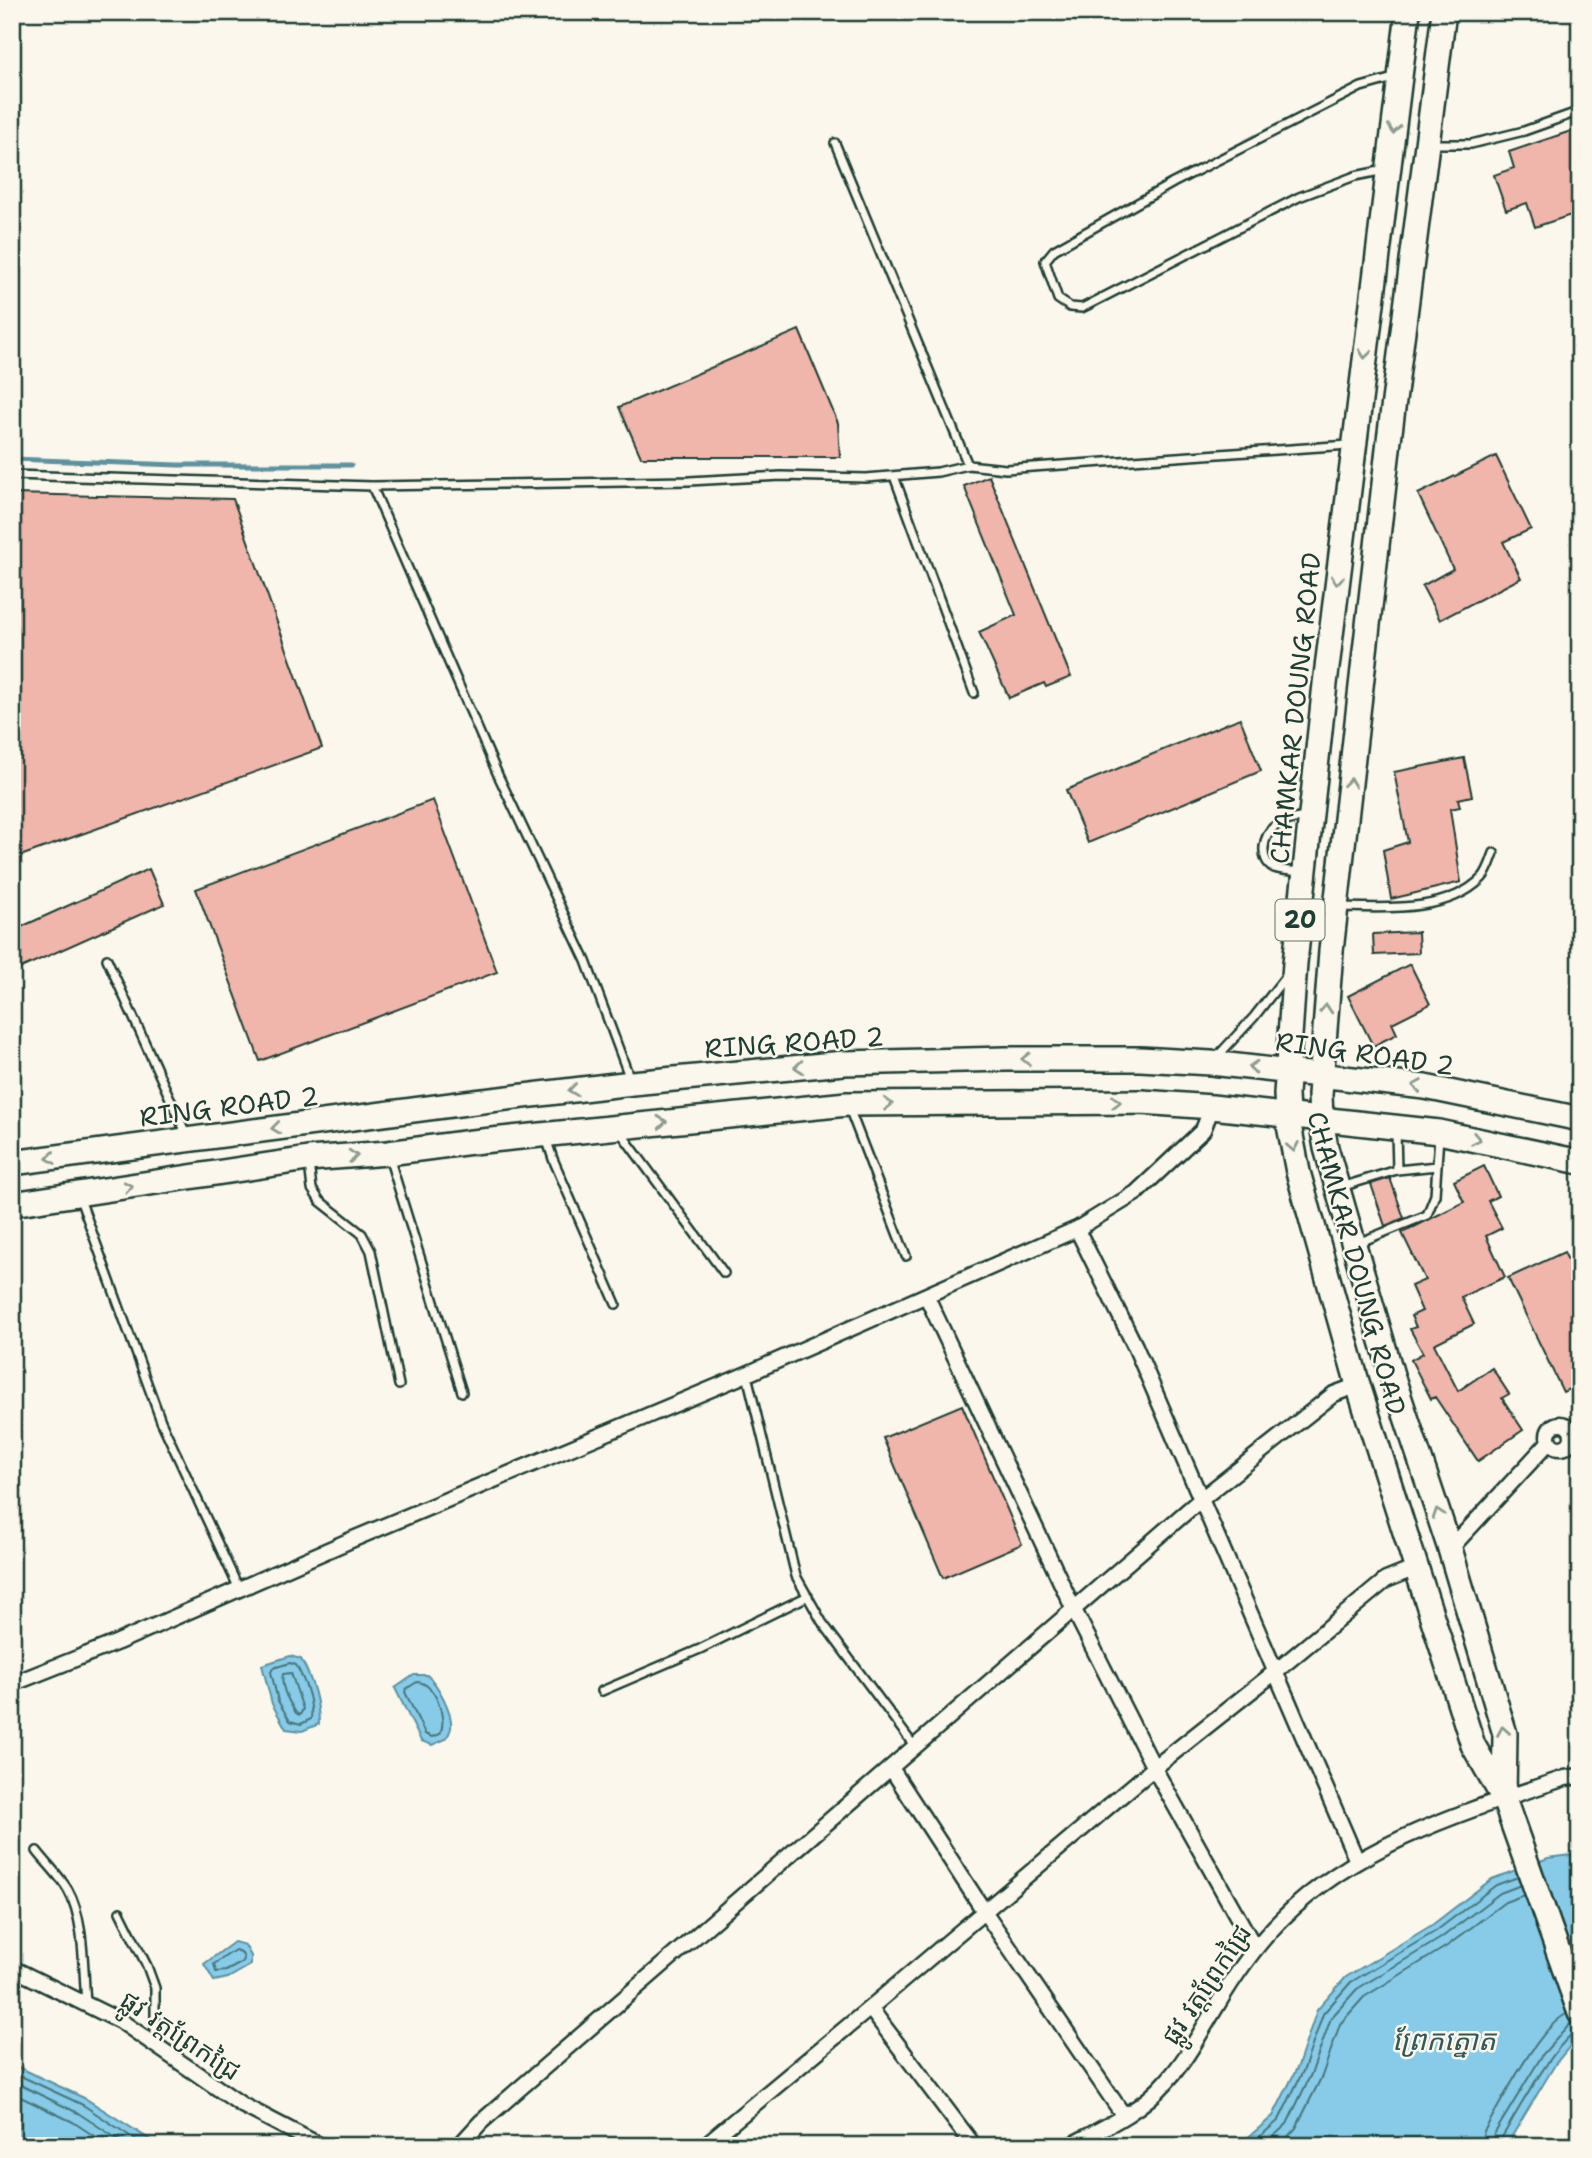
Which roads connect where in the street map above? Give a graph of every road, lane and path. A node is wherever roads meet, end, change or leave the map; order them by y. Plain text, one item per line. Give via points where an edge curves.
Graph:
1 (1408, 12) edge
2 (1444, 12) edge
3 (1400, 76) junction
4 (1580, 111) edge
5 (835, 143) dead end
6 (1428, 145) junction
7 (1389, 170) junction
8 (1370, 319) junction
9 (1404, 323) junction
10 (1354, 445) junction
11 (968, 465) junction
12 (12, 475) edge
13 (894, 476) junction
14 (372, 486) junction
15 (974, 693) dead end
16 (1311, 815) junction
17 (1494, 853) dead end
18 (1305, 873) junction
19 (1336, 907) junction
20 (107, 959) dead end
21 (1295, 963) junction
22 (1211, 1063) junction
23 (1286, 1070) junction
24 (1321, 1074) junction
25 (632, 1083) junction
26 (466, 1103) junction
27 (847, 1104) junction
28 (1212, 1107) junction
29 (1287, 1115) junction
30 (1321, 1119) junction
31 (1580, 1119) edge
32 (616, 1126) junction
33 (1396, 1128) junction
34 (1439, 1132) junction
35 (545, 1134) junction
36 (188, 1140) junction
37 (472, 1142) junction
38 (388, 1153) junction
39 (308, 1159) junction
40 (1580, 1161) edge
41 (12, 1163) edge
42 (1437, 1166) junction
43 (1397, 1170) junction
44 (1337, 1189) junction
45 (79, 1195) junction
46 (12, 1204) edge
47 (1077, 1229) junction
48 (1354, 1245) junction
49 (906, 1256) dead end
50 (724, 1273) dead end
51 (927, 1297) junction
52 (616, 1304) dead end
53 (747, 1374) junction
54 (398, 1385) dead end
55 (1359, 1385) junction
56 (462, 1392) dead end
57 (1575, 1428) edge
58 (1200, 1500) junction
59 (1450, 1549) junction
60 (1416, 1568) junction
61 (239, 1589) junction
62 (808, 1596) junction
63 (1074, 1610) junction
64 (1275, 1672) junction
65 (12, 1684) edge
66 (602, 1691) dead end
67 (915, 1747) junction
68 (891, 1768) junction
69 (1154, 1768) junction
70 (1580, 1776) edge
71 (1504, 1799) junction
72 (37, 1852) dead end
73 (1357, 1861) junction
74 (985, 1911) junction
75 (120, 1912) dead end
76 (1255, 1948) junction
77 (12, 1968) edge
78 (86, 2003) junction
79 (870, 2008) junction
80 (1580, 2013) edge
81 (155, 2044) junction
82 (1124, 2116) junction
83 (321, 2146) edge
84 (459, 2146) edge
85 (704, 2146) edge
86 (974, 2146) edge
87 (1069, 2146) edge

1 - 3 main road, CHAMKAR DOUNG ROAD / 20
2 - 6 main road, CHAMKAR DOUNG ROAD / 20
3 -> 7 main road, CHAMKAR DOUNG ROAD / 20
3 - 7 lane via 1361,87 1173,183 1054,250 1045,261 1058,299 1082,308 1299,197 1355,176
4 - 6 lane via 1471,144
5 - 11 lane
6 - 9 main road, CHAMKAR DOUNG ROAD / 20
7 - 8 main road, CHAMKAR DOUNG ROAD / 20
8 - 9 main road
8 -> 10 main road, CHAMKAR DOUNG ROAD / 20
19 -> 9 main road, CHAMKAR DOUNG ROAD / 20
10 - 11 lane via 1006,469
10 -> 16 main road, CHAMKAR DOUNG ROAD / 20
11 - 13 lane
12 - 14 lane
13 - 14 lane
13 - 15 lane
14 - 25 lane via 498,775 586,961
16 - 18 main road, CHAMKAR DOUNG ROAD / 20
16 - 18 lane via 1273,827 1263,853 1274,867
17 - 19 lane via 1484,877 1455,898 1404,907
18 - 21 main road, CHAMKAR DOUNG ROAD / 20
24 -> 19 main road, CHAMKAR DOUNG ROAD / 20
20 - 36 lane
21 - 22 lane via 1264,1006
21 - 23 main road, CHAMKAR DOUNG ROAD / 20
23 -> 22 main road, RING ROAD 2
22 -> 25 main road, RING ROAD 2 via 1140,1059 844,1063
23 - 24 main road, RING ROAD 2
23 - 29 main road, CHAMKAR DOUNG ROAD / 20
24 - 30 main road, CHAMKAR DOUNG ROAD / 20
31 -> 24 main road, RING ROAD 2 via 1425,1087
25 -> 26 main road, RING ROAD 2
26 -> 36 main road, RING ROAD 2
26 - 37 main road
27 -> 28 main road via 1142,1102
32 -> 27 main road
27 - 49 lane
28 - 29 main road
28 - 47 street via 1203,1130 1136,1193
29 - 30 main road
29 -> 55 main road, CHAMKAR DOUNG ROAD / 20 via 1298,1172
30 - 33 main road
30 - 44 main road, CHAMKAR DOUNG ROAD / 20
32 - 35 main road
32 - 50 lane
33 - 34 main road
33 - 43 lane
34 -> 40 main road
34 - 42 lane
35 - 37 main road
35 - 52 lane
36 -> 41 main road, RING ROAD 2
37 - 38 main road
39 -> 38 main road
38 - 56 lane
45 -> 39 main road
39 - 54 lane via 312,1189 320,1202 362,1234 371,1251
42 - 43 lane
42 - 48 lane via 1435,1195 1427,1215
43 - 44 lane
44 - 48 main road, CHAMKAR DOUNG ROAD / 20
45 - 46 main road
45 - 61 lane via 161,1421
47 - 51 street
47 - 58 street via 1135,1346
59 -> 48 main road, CHAMKAR DOUNG ROAD / 20
51 - 53 street
51 - 63 street
53 - 61 street
53 - 62 lane via 796,1576
55 - 58 street via 1334,1394
55 - 60 main road, CHAMKAR DOUNG ROAD / 20
57 - 59 street via 1566,1447 1558,1449 1549,1443
58 - 63 street
58 - 64 street
71 -> 59 main road, CHAMKAR DOUNG ROAD / 20 via 1505,1734
60 - 64 street via 1386,1580
60 - 71 main road, CHAMKAR DOUNG ROAD / 20 via 1473,1745
61 - 65 street
62 - 66 lane
62 - 67 lane via 822,1622
63 - 67 street
63 - 69 street
64 - 69 street
64 - 73 street
67 - 68 street
68 - 74 street
68 - 84 street via 481,2122
69 - 74 street
69 - 76 street
70 - 71 street, ផ្លូវ វត្តព្រែកជ្រៃ
71 - 73 street, ផ្លូវ វត្តព្រែកជ្រៃ via 1444,1820
71 - 80 main road, CHAMKAR DOUNG ROAD / 20
72 - 78 lane via 67,1888 76,1907
73 - 76 street, ផ្លូវ វត្តព្រែកជ្រៃ via 1315,1890
74 - 79 street
74 - 82 street
75 - 81 lane via 155,1988
76 - 82 street, ផ្លូវ វត្តព្រែកជ្រៃ via 1194,2048 1165,2084
77 - 78 street, ផ្លូវ វត្តព្រែកជ្រៃ
78 - 81 street, ផ្លូវ វត្តព្រែកជ្រៃ
79 - 85 street
79 - 86 street
81 - 83 street, ផ្លូវ វត្តព្រែកជ្រៃ via 242,2105
82 - 87 street, ផ្លូវ វត្តព្រែកជ្រៃ

